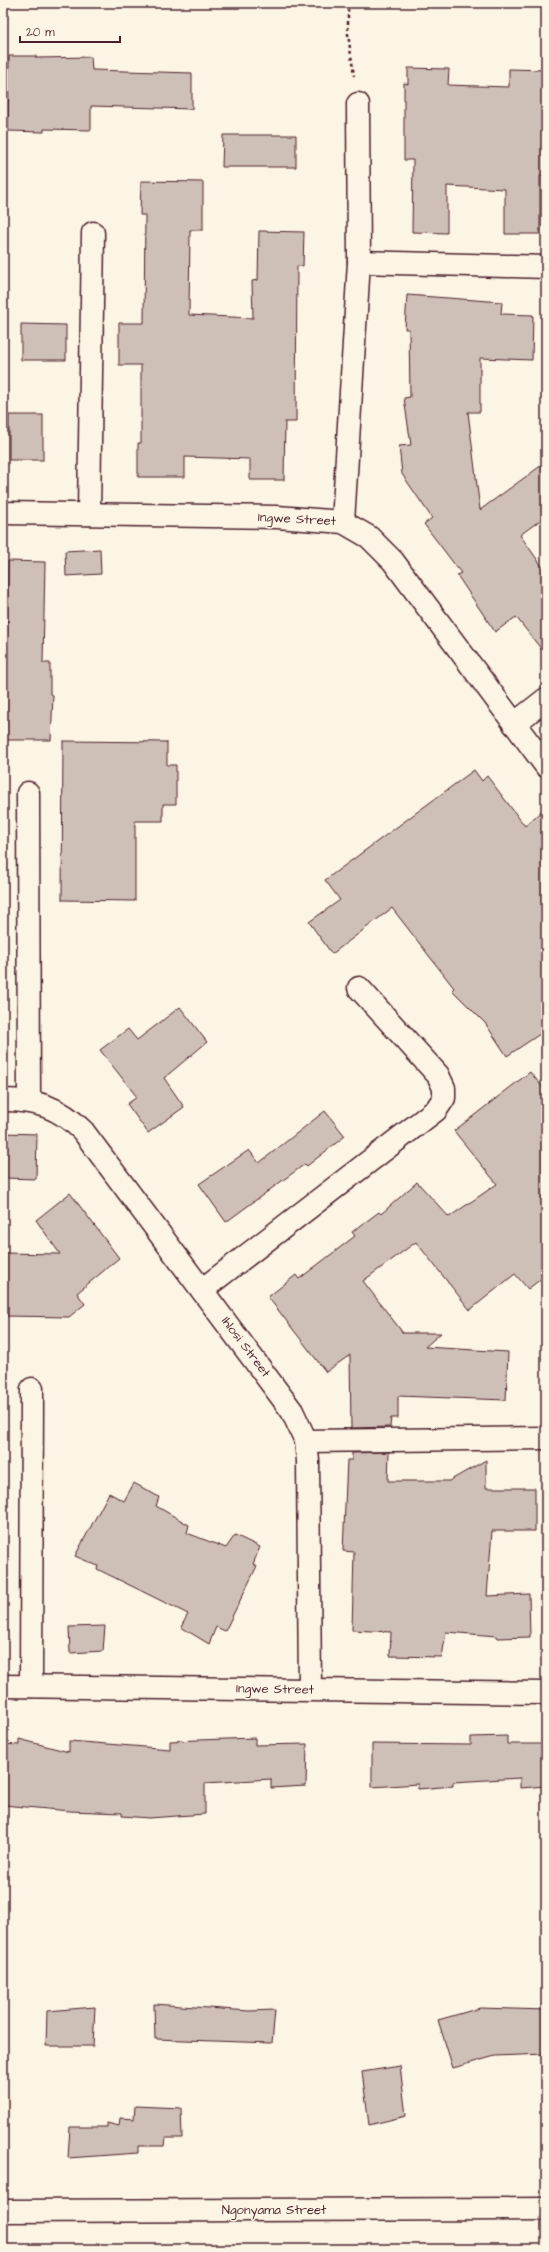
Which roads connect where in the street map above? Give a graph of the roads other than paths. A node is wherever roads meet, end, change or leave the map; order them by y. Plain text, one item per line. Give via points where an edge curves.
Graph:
1 (358, 104) road end
2 (93, 233) dead end
3 (359, 262) junction
4 (546, 267) edge
5 (3, 513) edge
6 (89, 514) junction
7 (343, 522) junction
8 (546, 699) edge
9 (514, 724) junction
10 (546, 766) edge
11 (28, 793) dead end
12 (359, 988) dead end
13 (3, 1100) edge
14 (29, 1102) junction
15 (202, 1289) junction
16 (32, 1389) dead end
17 (546, 1438) edge
18 (306, 1441) junction
19 (3, 1686) edge
20 (31, 1686) junction
21 (310, 1689) junction
22 (546, 1693) edge
23 (546, 2209) edge
24 (3, 2211) edge

1 - 3 street
2 - 6 street
3 - 4 street
3 - 7 street
5 - 6 street, Ingwe Street
6 - 7 street, Ingwe Street via 277,517
7 - 9 street, Ingwe Street via 370,537 393,561
8 - 9 street
9 - 10 street, Ingwe Street
11 - 14 street
12 - 15 street via 438,1075 444,1088 444,1098 436,1110
13 - 14 street, Ihlosi Street
14 - 15 street, Ihlosi Street via 52,1107 68,1116 83,1131
15 - 18 street, Ihlosi Street via 292,1410
16 - 20 street
17 - 18 street
18 - 21 street, Ihlosi Street
19 - 20 street, Ingwe Street
20 - 21 street, Ingwe Street
21 - 22 street, Ingwe Street
23 - 24 street, Ngonyama Street

